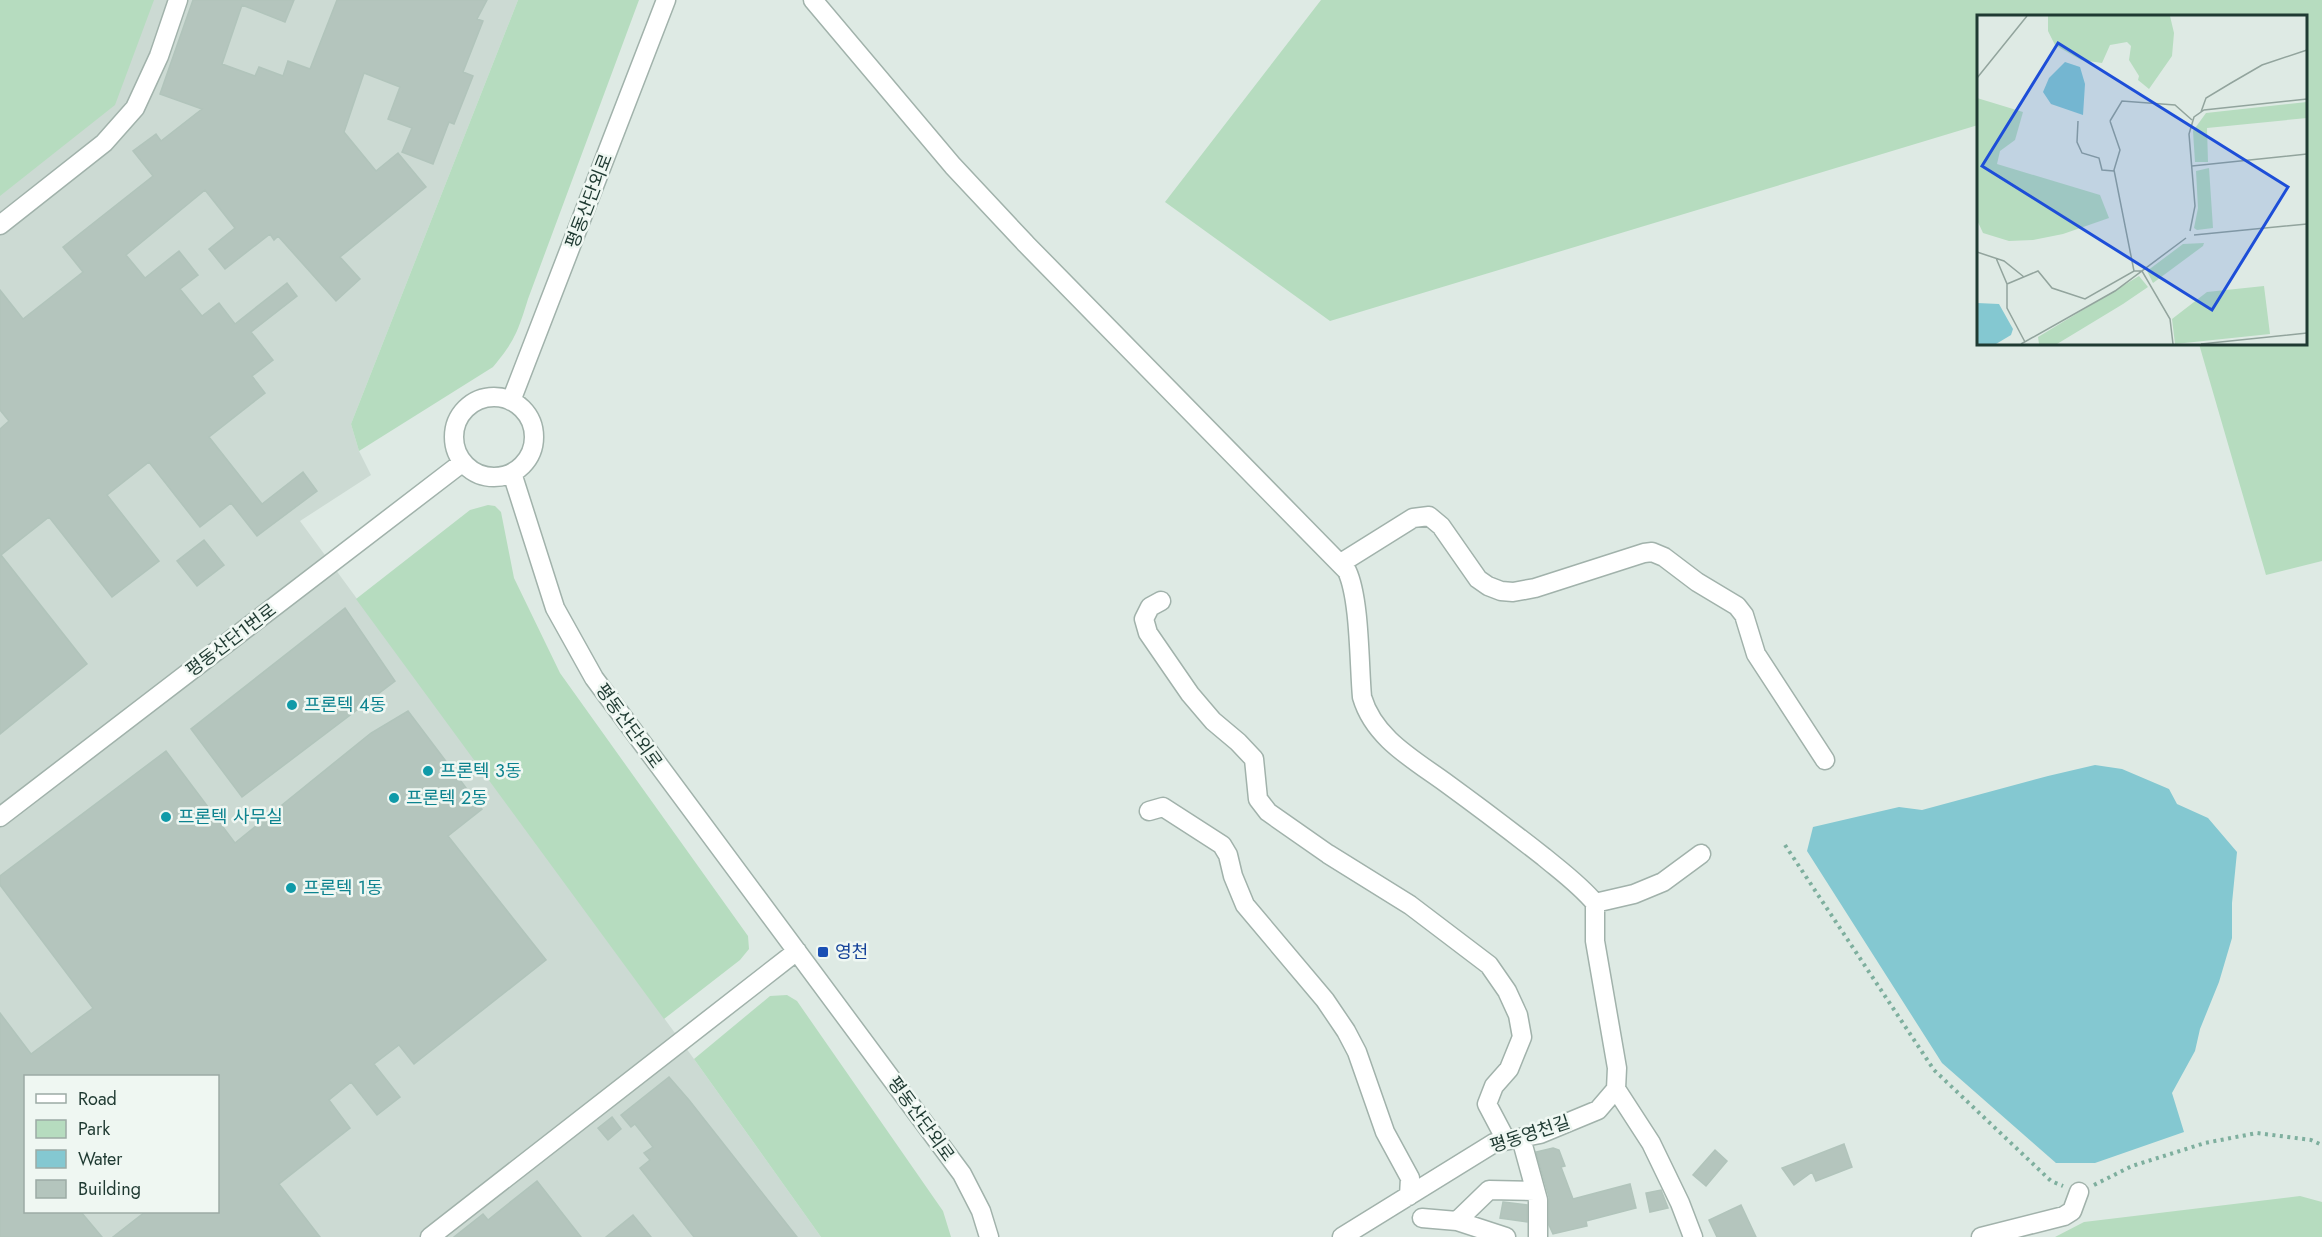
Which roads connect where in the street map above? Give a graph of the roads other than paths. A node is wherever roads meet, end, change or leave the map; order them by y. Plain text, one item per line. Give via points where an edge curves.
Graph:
1 (178, 0) edge
2 (666, 0) edge
3 (813, 0) edge
4 (0, 225) edge
5 (511, 401) junction
6 (463, 462) junction
7 (512, 473) junction
8 (1341, 563) junction
9 (1161, 601) dead end
10 (1825, 760) dead end
11 (1149, 811) dead end
12 (0, 817) edge
13 (1701, 854) dead end
14 (1594, 903) junction
15 (796, 951) junction
16 (1616, 1089) junction
17 (1513, 1139) junction
18 (1535, 1191) junction
19 (2079, 1192) road end
20 (1409, 1196) junction
21 (1422, 1218) dead end
22 (1457, 1221) junction
23 (430, 1237) edge
24 (989, 1237) edge
25 (1342, 1237) edge
26 (1506, 1237) edge
27 (1538, 1237) edge
28 (1693, 1237) edge
29 (1981, 1237) edge

1 - 4 street via 159,56 135,108 104,143
2 - 5 street, 평동산단외로
3 - 8 street via 953,166
5 - 6 street via 486,399 464,411 454,437
5 - 7 street via 522,408 534,430 530,455
6 - 7 street via 486,477
6 - 12 street, 평동산단1번로
7 - 15 street, 평동산단외로 via 555,608 594,678
8 - 10 street via 1413,518 1429,516 1441,526 1478,579 1501,591 1535,588 1652,552 1737,606 1744,615 1756,654
8 - 14 street via 1352,581 1362,697 1373,723 1389,742 1504,825 1584,890
9 - 17 street via 1150,607 1144,619 1148,633 1190,694 1254,759 1258,799 1268,812 1442,927 1488,965 1507,991 1518,1015 1522,1037 1509,1070 1494,1086 1487,1104
11 - 20 street via 1163,807 1222,845 1245,905 1319,992 1346,1031 1385,1132 1410,1178
13 - 14 street via 1663,882 1634,894
14 - 16 street via 1595,941 1617,1068
15 - 23 street
15 - 24 street, 평동산단외로 via 962,1174
16 - 17 street, 평동영천길 via 1598,1110 1540,1134
16 - 28 street via 1652,1143
17 - 18 street
17 - 20 street, 평동영천길 via 1494,1143
18 - 22 street via 1489,1190
18 - 27 street
19 - 29 street via 2072,1211 2064,1216
20 - 25 street, 평동영천길
21 - 22 street
22 - 26 street

